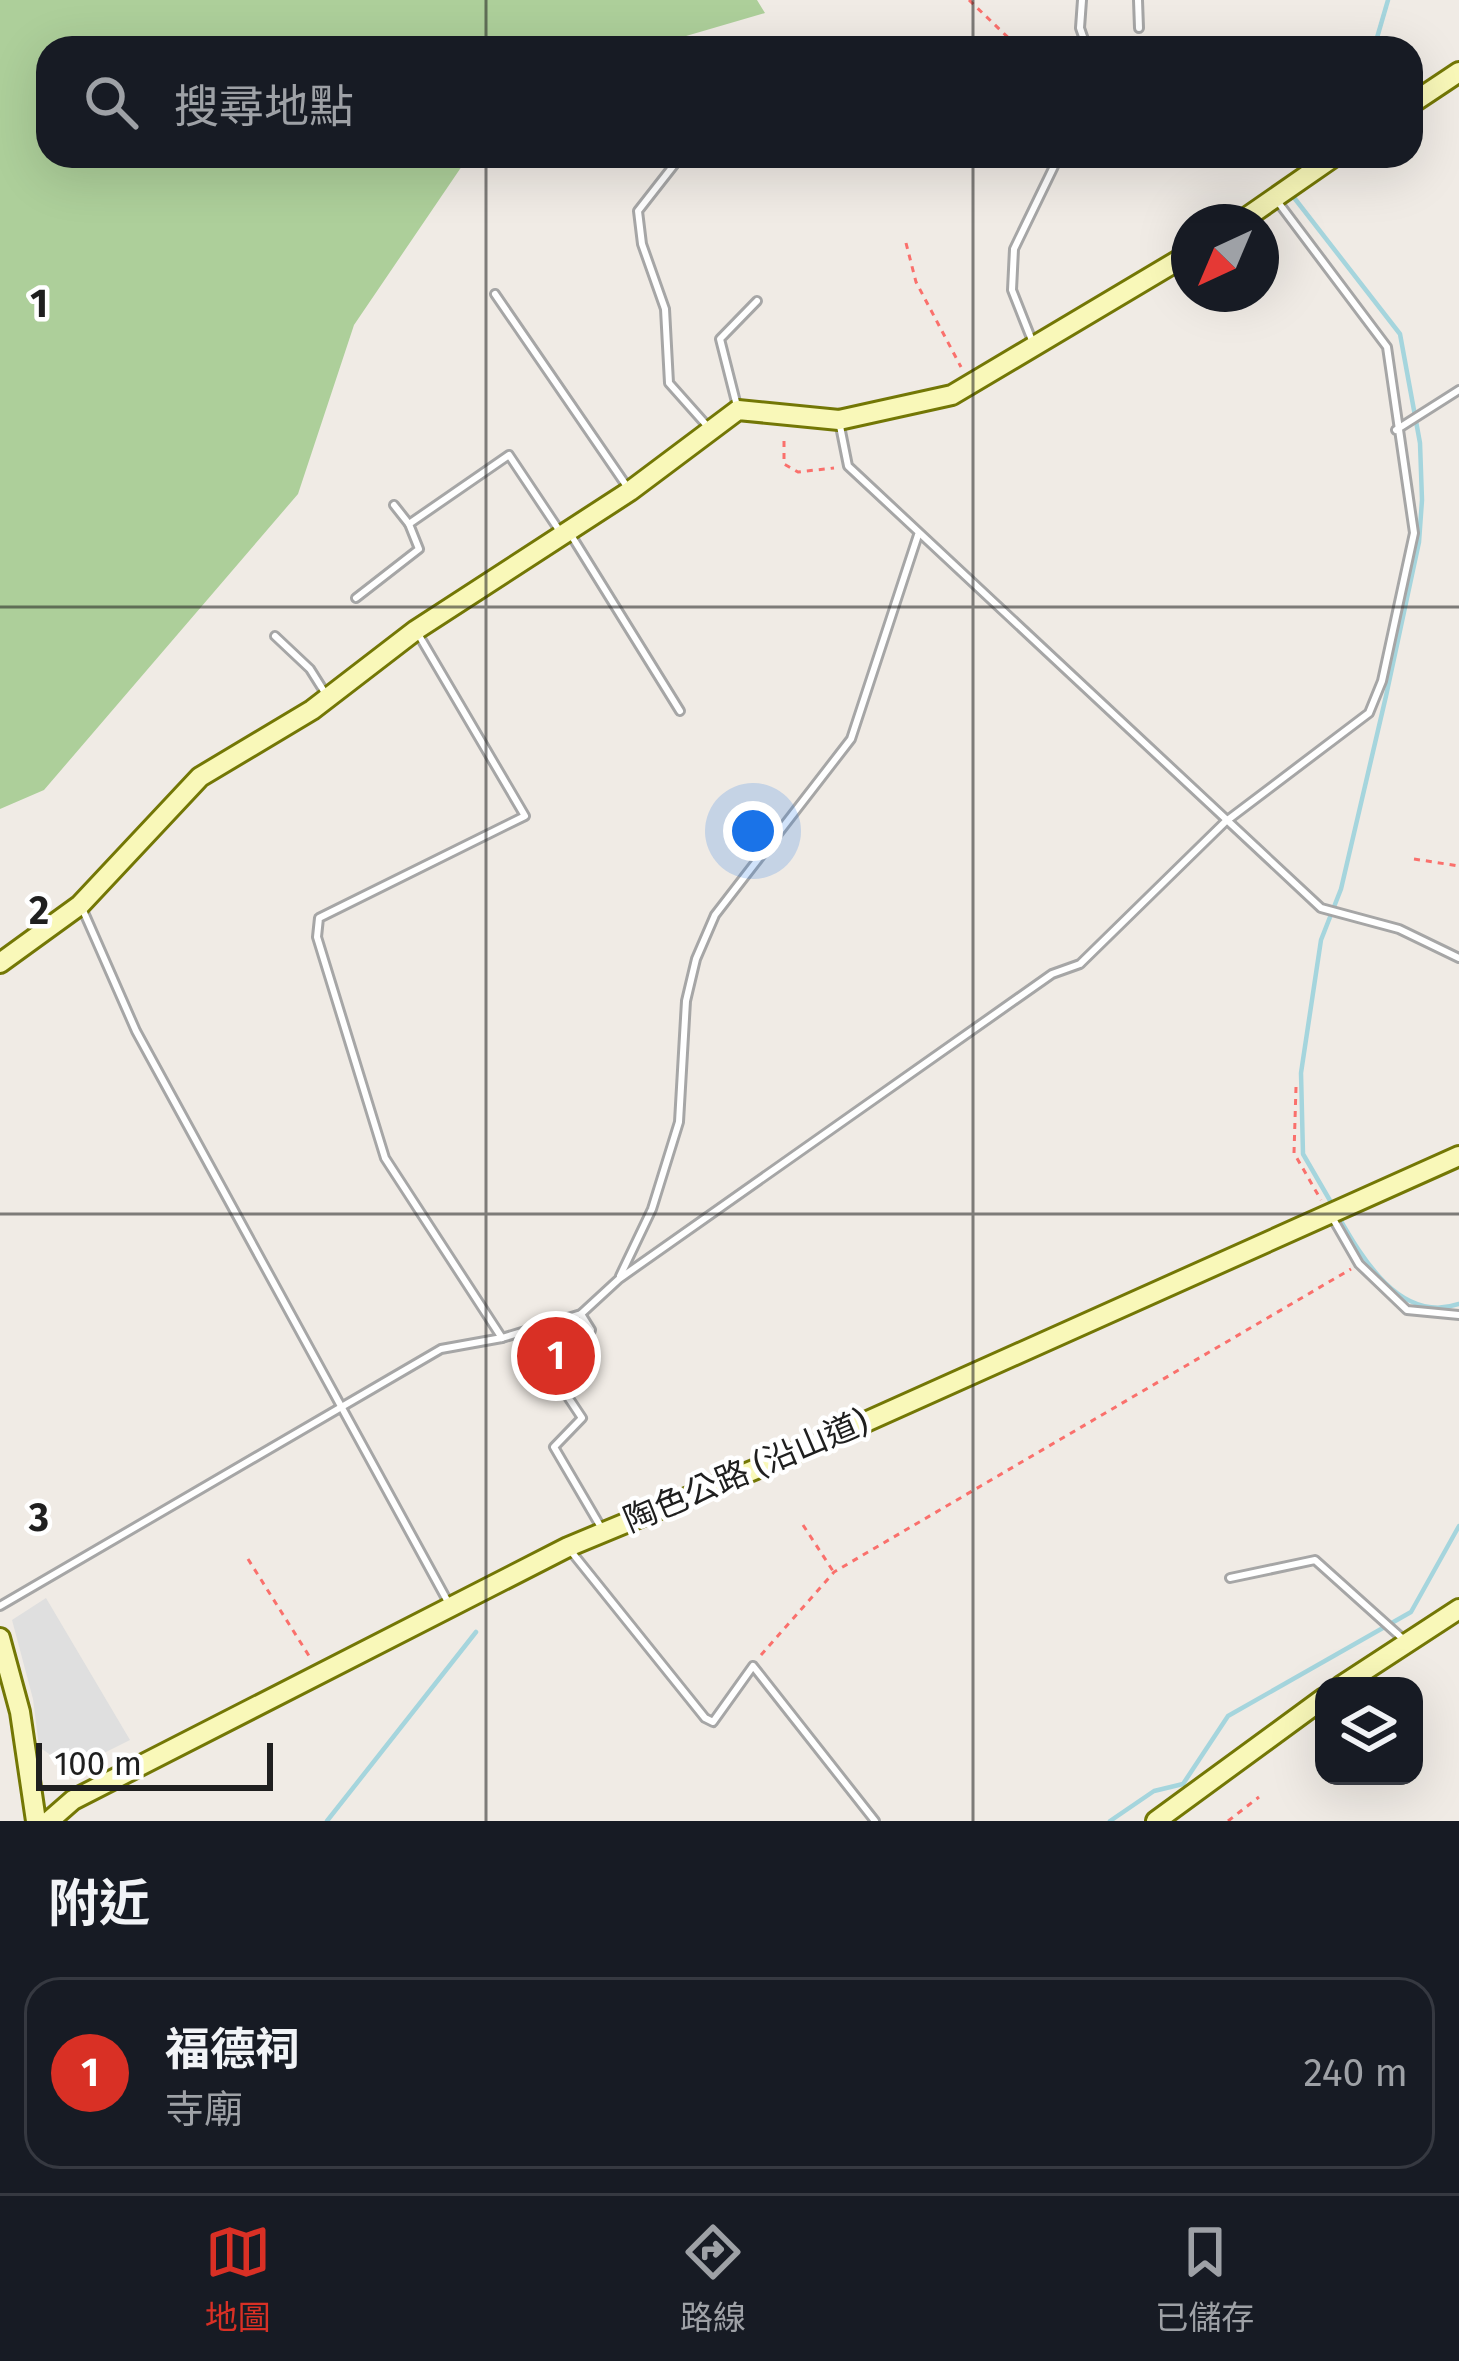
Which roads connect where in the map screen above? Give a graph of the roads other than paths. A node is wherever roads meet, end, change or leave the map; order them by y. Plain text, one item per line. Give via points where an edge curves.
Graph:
1 (1082, 0) edge
2 (1138, 0) edge
3 (1138, 28) dead end
4 (1083, 36) edge
5 (1459, 72) edge
6 (1423, 96) edge
7 (672, 168) edge
8 (1053, 168) edge
9 (1319, 168) edge
10 (1276, 199) junction
11 (1268, 204) edge
12 (1171, 265) edge
13 (495, 294) dead end
14 (757, 301) dead end
15 (1035, 346) junction
16 (1459, 390) edge
17 (738, 410) junction
18 (839, 421) junction
19 (711, 430) junction
20 (1396, 430) junction
21 (630, 491) junction
22 (394, 505) dead end
23 (409, 524) junction
24 (566, 534) junction
25 (919, 535) junction
26 (356, 598) dead end
27 (416, 630) junction
28 (275, 636) dead end
29 (328, 697) junction
30 (680, 711) dead end
31 (1225, 822) junction
32 (80, 904) junction
33 (1459, 958) edge
34 (0, 963) edge
35 (1459, 1156) edge
36 (1332, 1217) junction
37 (619, 1280) junction
38 (581, 1314) junction
39 (1459, 1315) edge
40 (502, 1338) junction
41 (341, 1406) junction
42 (604, 1532) junction
43 (568, 1547) junction
44 (1230, 1578) dead end
45 (0, 1606) edge
46 (450, 1606) junction
47 (1459, 1610) edge
48 (1400, 1634) junction
49 (0, 1638) edge
50 (1350, 1677) edge
51 (1315, 1705) edge
52 (36, 1821) edge
53 (50, 1821) edge
54 (874, 1821) edge
55 (1156, 1821) edge

1 - 4 lane
2 - 3 lane
5 - 6 street
7 - 19 lane via 638,211 642,244 664,309 669,383
8 - 15 lane via 1014,249 1012,290
9 - 10 street
10 - 11 street
10 - 20 lane via 1387,347
12 - 15 street
13 - 21 lane
14 - 17 lane via 720,339
15 - 18 street via 952,395
16 - 20 lane
17 - 18 street
17 - 19 street
18 - 25 lane via 848,466
19 - 21 street
20 - 31 lane via 1414,532 1369,713
21 - 24 street
22 - 23 lane
23 - 24 lane via 509,455
23 - 26 lane via 418,550
24 - 27 street
24 - 30 lane
25 - 31 lane
25 - 37 lane via 851,739 715,915 696,959 679,1122
27 - 29 street
27 - 40 lane via 525,816 320,918 317,937 385,1159
28 - 29 lane
29 - 32 street via 200,777
31 - 33 lane via 1321,908 1399,929
31 - 37 lane via 1080,964 1052,974
32 - 34 street
32 - 41 lane via 136,1031
35 - 36 street, 陶色公路 (沿山道)
36 - 39 lane via 1359,1264 1407,1310
36 - 42 street, 陶色公路 (沿山道)
37 - 38 lane
38 - 40 lane
38 - 42 lane via 591,1330 566,1394 582,1418 554,1447
40 - 41 lane via 441,1349
41 - 45 lane
41 - 46 lane
42 - 43 street, 陶色公路 (沿山道)
43 - 46 street, 陶色公路 (沿山道)
43 - 54 lane via 705,1718 713,1722 752,1666
44 - 48 lane via 1315,1559
46 - 53 street, 陶色公路 (沿山道) via 73,1800
47 - 48 street
48 - 50 street
49 - 52 street
51 - 55 street

